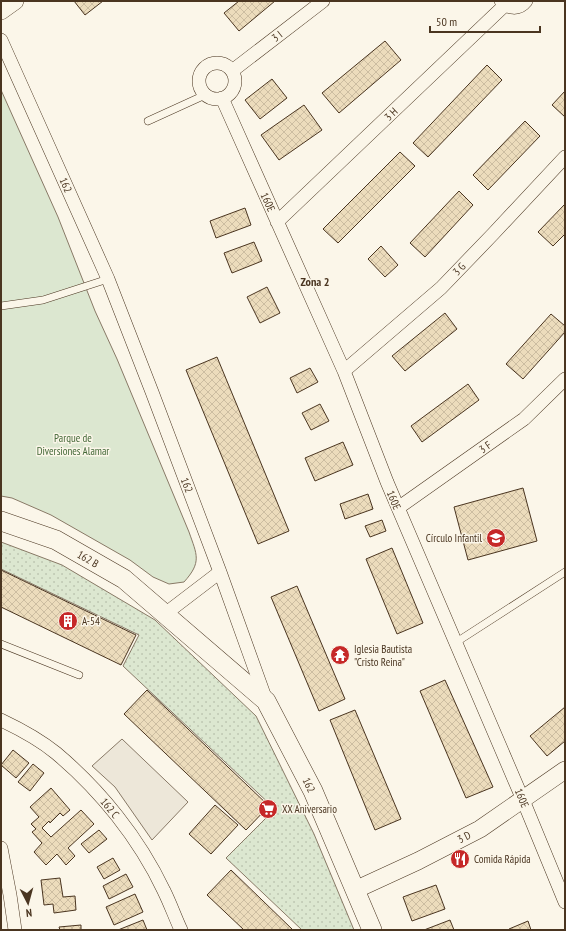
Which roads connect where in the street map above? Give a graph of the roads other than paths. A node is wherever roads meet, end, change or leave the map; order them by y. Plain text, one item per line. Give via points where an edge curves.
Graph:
1 (15, 1) edge
2 (323, 1) edge
3 (526, 1) edge
4 (503, 3) edge
5 (1, 11) edge
6 (1, 40) edge
7 (232, 71) junction
8 (205, 95) junction
9 (222, 98) junction
10 (148, 121) dead end
11 (565, 157) edge
12 (276, 222) junction
13 (108, 279) junction
14 (1, 306) edge
15 (344, 371) junction
16 (565, 379) edge
17 (398, 508) junction
18 (1, 521) edge
19 (220, 572) junction
20 (565, 572) edge
21 (165, 614) junction
22 (455, 643) junction
23 (1, 644) edge
24 (79, 675) dead end
25 (266, 701) junction
26 (1, 720) edge
27 (565, 770) edge
28 (523, 800) junction
29 (1, 848) edge
30 (355, 890) junction
31 (565, 902) edge
32 (14, 930) edge
33 (181, 930) edge
34 (372, 930) edge

1 - 5 street
2 - 7 street, 3 I
3 - 4 street via 516,8 510,8
4 - 12 street, 3 H
6 - 13 street, 162
7 - 8 street via 222,64 205,68 199,84
7 - 9 street via 235,84 228,95
8 - 9 street via 210,98
8 - 10 lane
9 - 12 street, 160E
11 - 15 street, 3 G via 441,288
12 - 15 street, 160E
13 - 14 lane via 43,300
13 - 19 street, 162
15 - 17 street, 160E
16 - 17 street, 3 F via 524,419
17 - 22 street, 160E
18 - 21 main road, 162 B via 56,540 124,579
19 - 21 street
19 - 25 street, 162
20 - 22 lane
21 - 25 main road, 162 B
22 - 28 street, 160E
23 - 24 lane
25 - 30 main road, 162 via 313,791
26 - 33 street, 162 C via 55,752 92,787 125,825 164,890
27 - 28 street, 3 D
28 - 30 street, 3 D via 480,829
28 - 31 street, 160E
29 - 32 street
30 - 34 main road, 162

